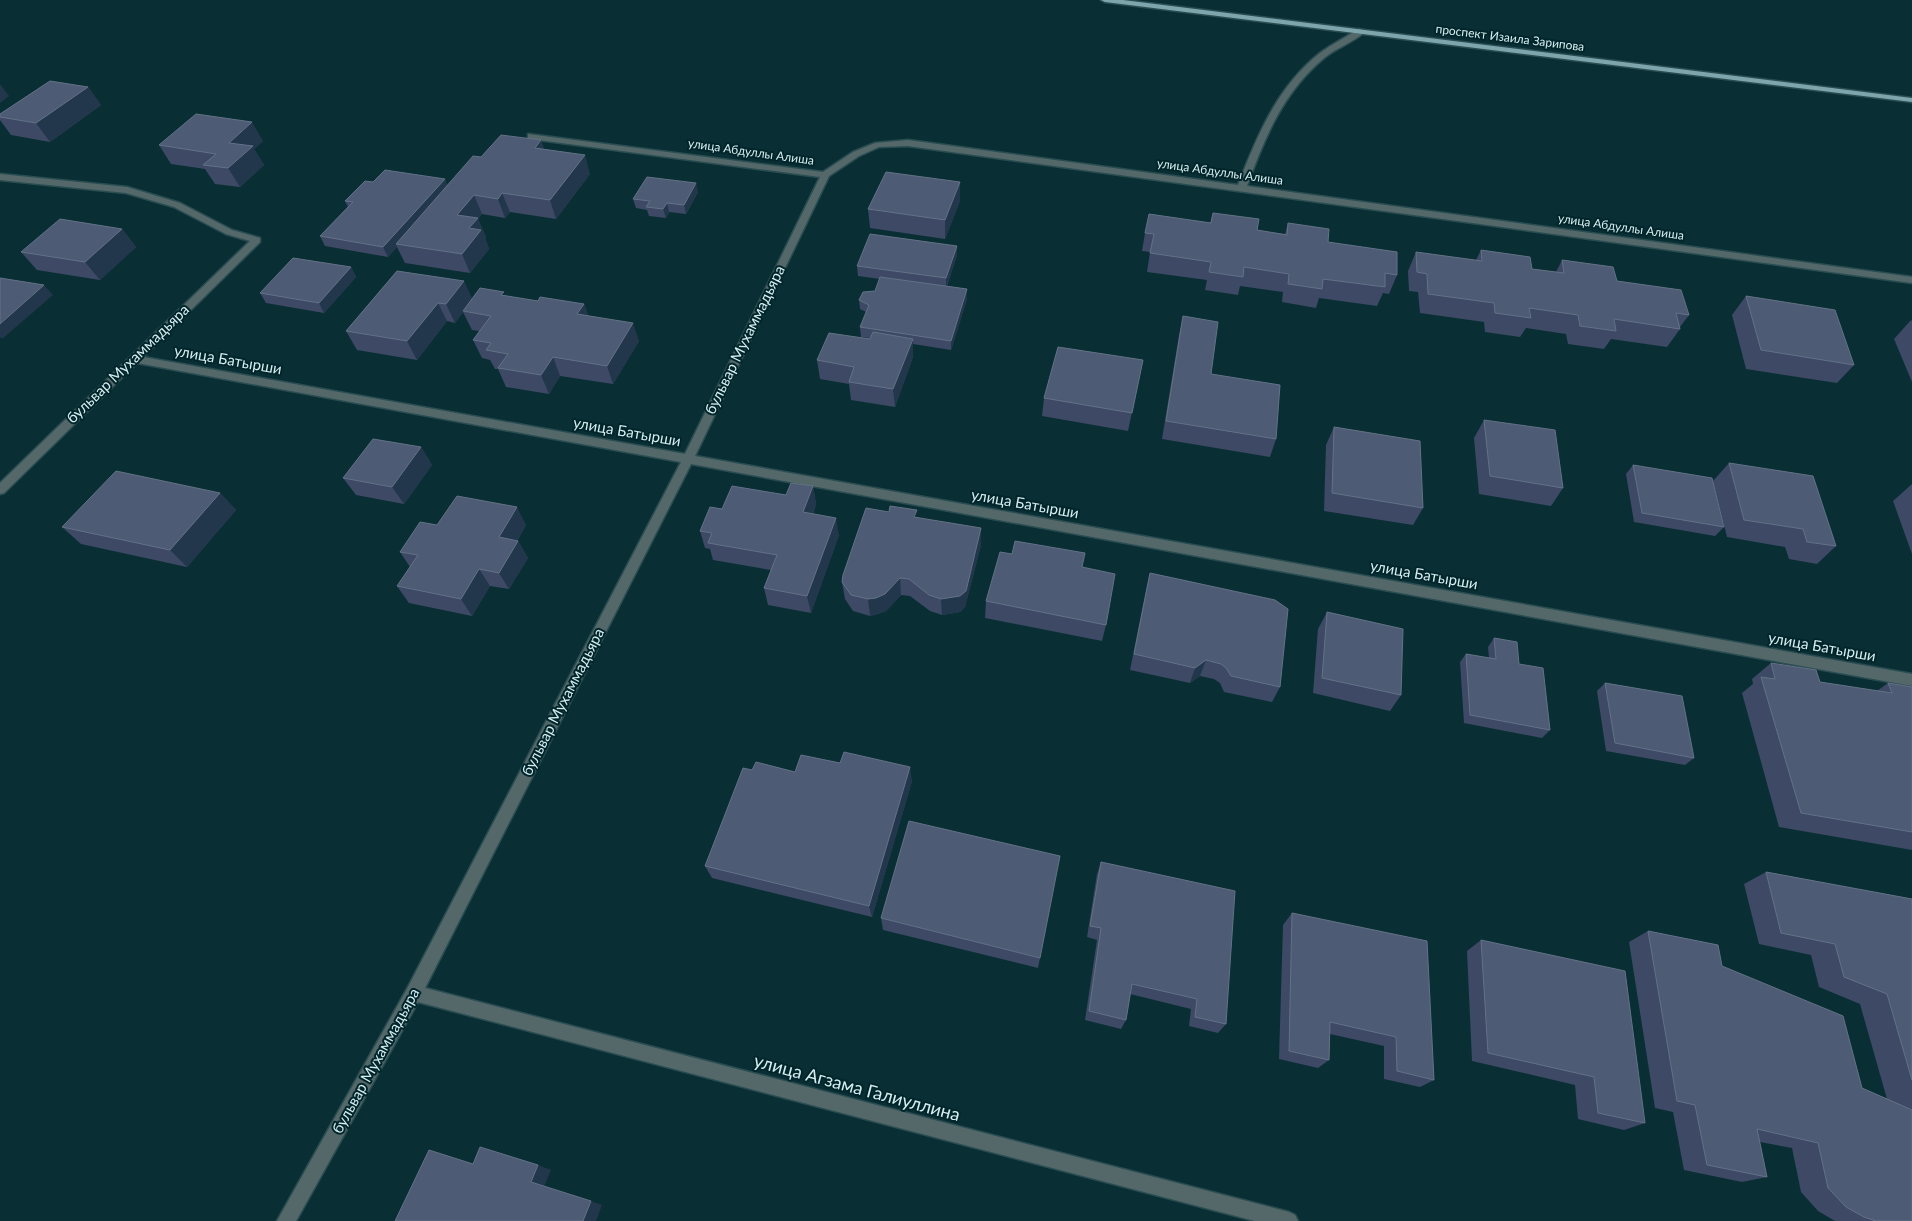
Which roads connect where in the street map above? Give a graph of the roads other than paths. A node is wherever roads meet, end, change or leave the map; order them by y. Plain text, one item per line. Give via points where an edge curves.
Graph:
1 (1105, 0) edge
2 (1362, 31) junction
3 (1912, 100) edge
4 (531, 136) dead end
5 (825, 175) junction
6 (0, 177) edge
7 (1242, 187) junction
8 (1912, 280) edge
9 (133, 360) junction
10 (688, 459) junction
11 (0, 490) edge
12 (1912, 680) edge
13 (414, 993) junction
14 (286, 1221) edge
15 (1290, 1221) edge

1 - 2 main road, проспект Изаила Зарипова
2 - 3 main road, проспект Изаила Зарипова
2 - 7 street via 1318,58 1286,92 1263,130
4 - 5 street, улица Абдуллы Алиша
5 - 7 street, улица Абдуллы Алиша via 856,154 878,145 908,143
5 - 10 street, бульвар Мухаммадьяра
6 - 9 street, бульвар Мухаммадьяра via 127,190 177,205 230,232 257,240
7 - 8 street, улица Абдуллы Алиша
9 - 10 street, улица Батырши
9 - 11 street, бульвар Мухаммадьяра
10 - 12 street, улица Батырши
10 - 13 street, бульвар Мухаммадьяра
13 - 14 street, бульвар Мухаммадьяра
13 - 15 street, улица Агзама Галиуллина

